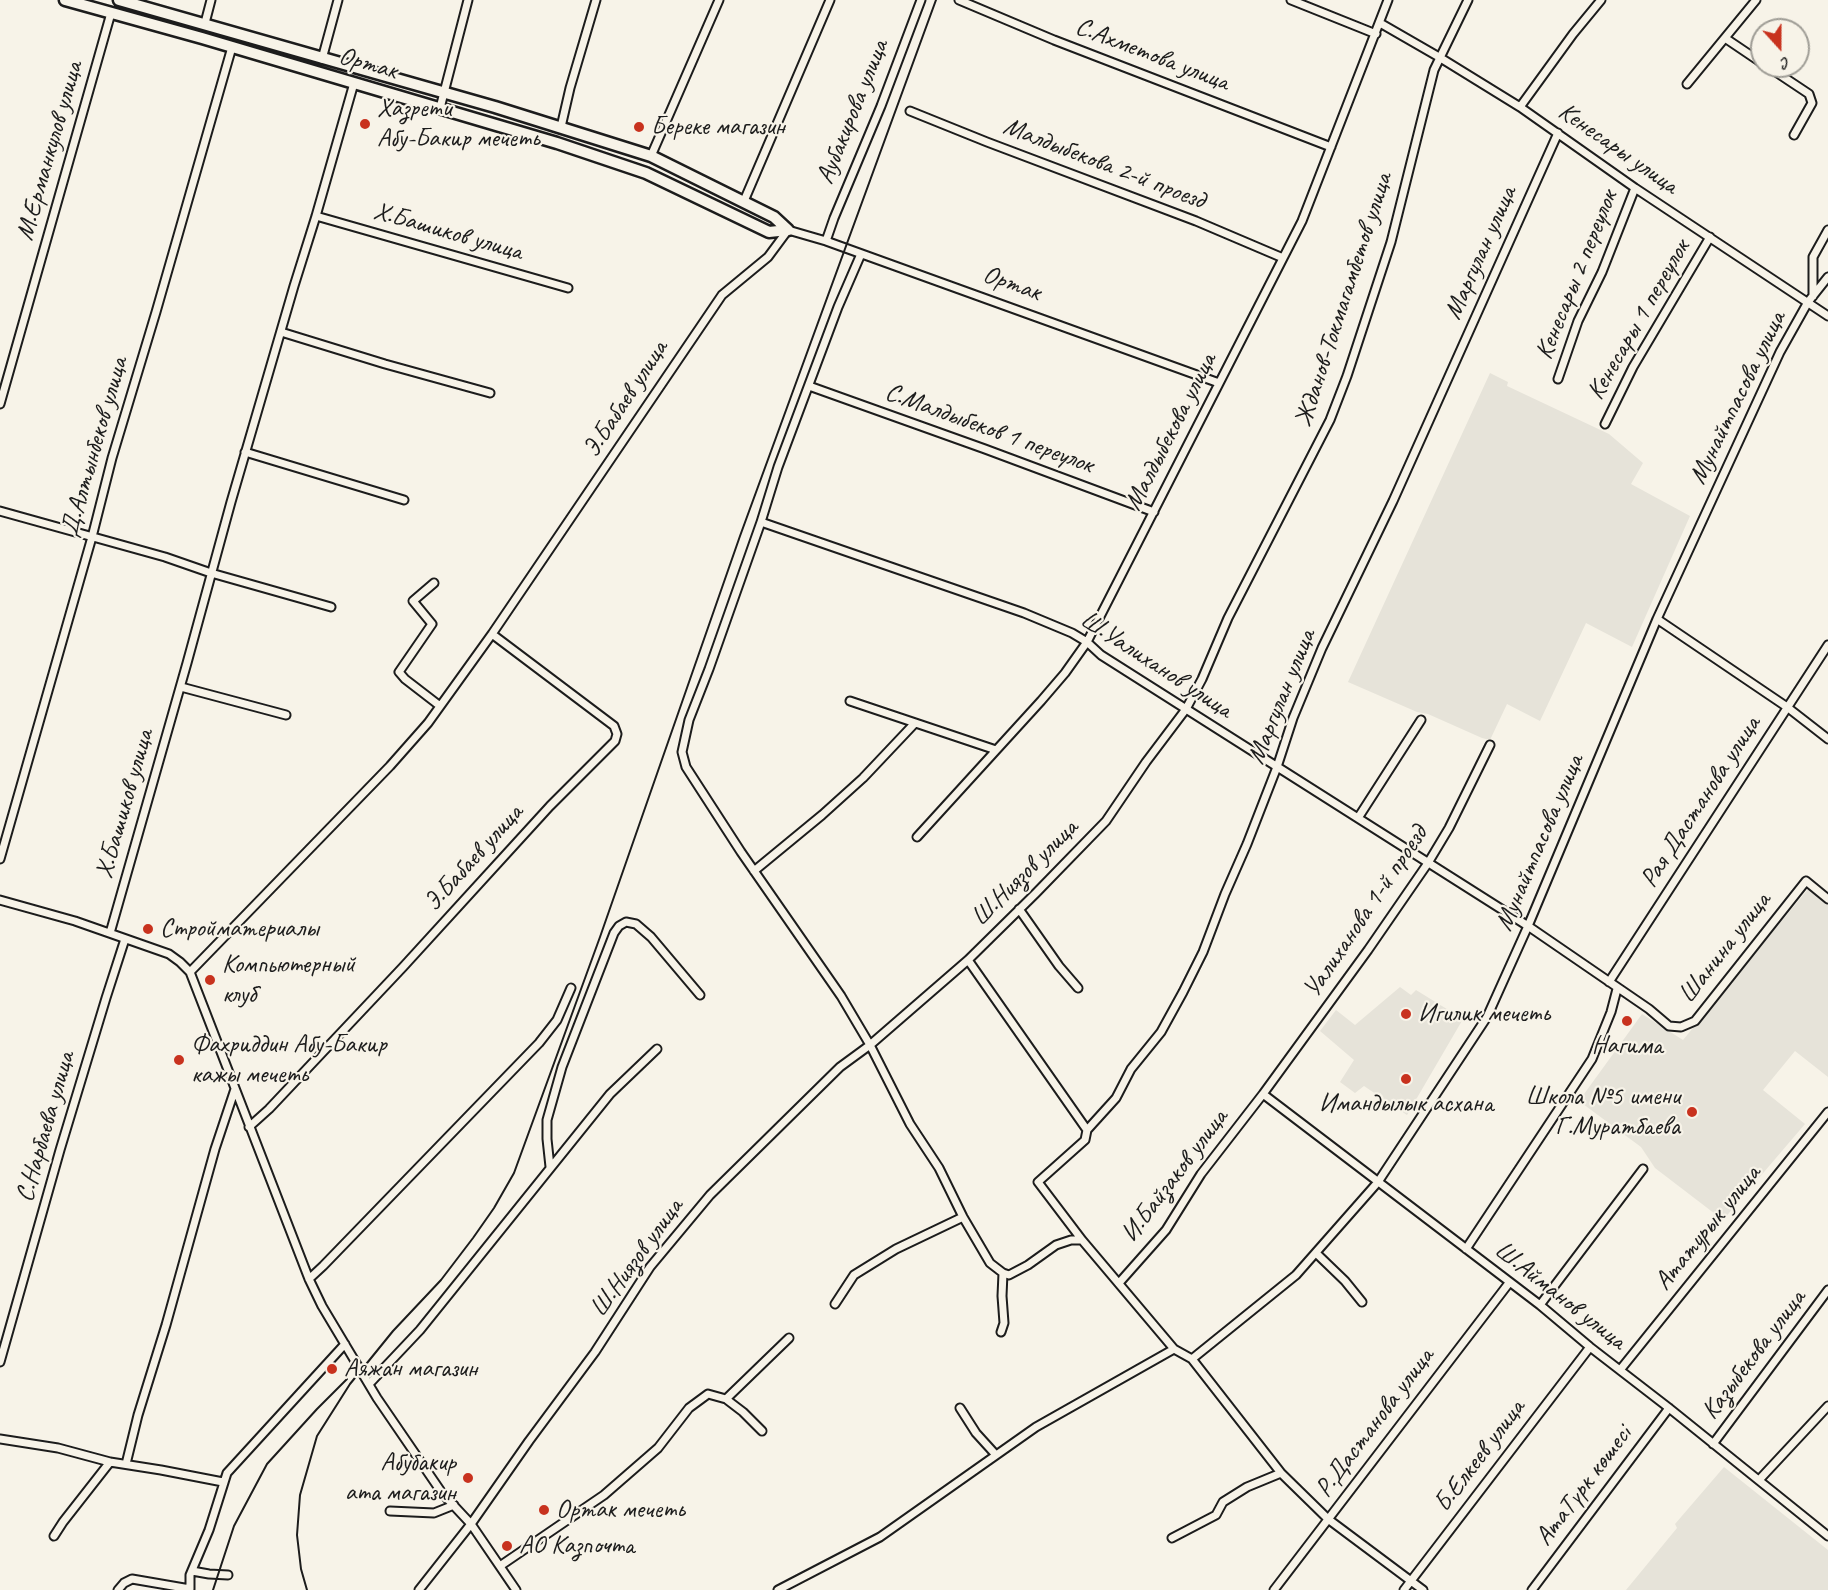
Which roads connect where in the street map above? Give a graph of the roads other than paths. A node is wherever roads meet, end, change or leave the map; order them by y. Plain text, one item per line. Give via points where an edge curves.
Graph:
1 (65, 0) edge
2 (119, 0) edge
3 (211, 0) edge
4 (338, 0) edge
5 (468, 0) edge
6 (596, 0) edge
7 (719, 0) edge
8 (830, 0) edge
9 (921, 0) edge
10 (958, 0) edge
11 (1291, 0) edge
12 (1388, 0) edge
13 (1468, 0) edge
14 (1601, 0) edge
15 (1756, 0) edge
16 (111, 13) junction
17 (1380, 23) junction
18 (205, 24) junction
19 (1376, 34) junction
20 (1725, 38) junction
21 (232, 47) junction
22 (1750, 55) edge
23 (1439, 57) junction
24 (322, 59) junction
25 (1785, 78) edge
26 (354, 83) junction
27 (1687, 84) dead end
28 (444, 93) junction
29 (1520, 107) junction
30 (440, 108) junction
31 (910, 111) dead end
32 (561, 127) junction
33 (1558, 134) junction
34 (1794, 135) dead end
35 (1331, 147) junction
36 (651, 156) junction
37 (1635, 188) junction
38 (744, 201) junction
39 (316, 216) junction
40 (788, 230) junction
41 (1828, 230) edge
42 (1710, 237) junction
43 (826, 241) junction
44 (861, 254) junction
45 (1283, 258) junction
46 (1828, 277) edge
47 (568, 288) dead end
48 (1811, 299) junction
49 (1828, 316) edge
50 (281, 332) junction
51 (1558, 379) dead end
52 (1220, 383) junction
53 (809, 386) junction
54 (490, 393) dead end
55 (0, 404) edge
56 (1605, 424) dead end
57 (245, 452) junction
58 (404, 500) dead end
59 (0, 511) edge
60 (1154, 512) junction
61 (761, 522) junction
62 (92, 537) junction
63 (211, 573) junction
64 (434, 583) dead end
65 (331, 607) dead end
66 (1657, 619) junction
67 (492, 634) junction
68 (1087, 642) junction
69 (1828, 645) edge
70 (181, 687) junction
71 (850, 701) dead end
72 (440, 706) junction
73 (1787, 707) junction
74 (1186, 709) junction
75 (286, 715) dead end
76 (1420, 720) dead end
77 (915, 723) junction
78 (1828, 739) edge
79 (1490, 745) dead end
80 (996, 750) junction
81 (1277, 766) junction
82 (1358, 818) junction
83 (917, 837) dead end
84 (0, 859) edge
85 (1428, 863) junction
86 (754, 871) junction
87 (1828, 898) edge
88 (0, 900) edge
89 (1019, 909) junction
90 (1528, 926) junction
91 (110, 933) junction
92 (125, 939) junction
93 (968, 960) junction
94 (189, 972) junction
95 (1609, 982) junction
96 (571, 988) dead end
97 (1078, 988) dead end
98 (1617, 989) junction
99 (700, 995) dead end
100 (870, 1045) junction
101 (657, 1049) dead end
102 (235, 1089) junction
103 (1263, 1094) junction
104 (1828, 1112) edge
105 (249, 1127) junction
106 (1087, 1130) junction
107 (550, 1167) junction
108 (1643, 1169) dead end
109 (1378, 1182) junction
110 (963, 1217) junction
111 (1082, 1240) junction
112 (1466, 1249) junction
113 (1316, 1252) junction
114 (1003, 1274) junction
115 (309, 1279) junction
116 (1119, 1283) junction
117 (1509, 1283) junction
118 (1828, 1290) edge
119 (1362, 1302) dead end
120 (835, 1304) dead end
121 (1540, 1305) junction
122 (1001, 1332) dead end
123 (789, 1338) dead end
124 (345, 1344) junction
125 (1590, 1347) junction
126 (1174, 1349) junction
127 (1192, 1359) junction
128 (0, 1362) edge
129 (1620, 1370) junction
130 (369, 1384) junction
131 (726, 1399) junction
132 (1828, 1406) edge
133 (960, 1408) dead end
134 (1669, 1408) junction
135 (762, 1431) dead end
136 (0, 1439) edge
137 (1713, 1444) junction
138 (996, 1455) junction
139 (110, 1462) junction
140 (126, 1464) junction
141 (1281, 1473) junction
142 (1759, 1480) junction
143 (223, 1482) junction
144 (454, 1505) junction
145 (390, 1511) dead end
146 (1328, 1519) junction
147 (471, 1524) junction
148 (54, 1536) dead end
149 (1828, 1536) edge
150 (1172, 1538) dead end
151 (500, 1566) junction
152 (192, 1570) junction
153 (228, 1575) dead end
154 (1411, 1581) junction
155 (118, 1590) edge
156 (419, 1590) edge
157 (516, 1590) edge
158 (778, 1590) edge
159 (1274, 1590) edge
160 (1404, 1590) edge
161 (1423, 1590) edge
162 (1532, 1590) edge

1 - 16 street, Ортак
2 - 18 street, Ортак
3 - 18 street
4 - 24 street
5 - 28 street
6 - 32 street
7 - 36 street
8 - 38 street
9 - 43 street, Аубакирова улица
10 - 35 street, С.Ахметова улица
11 - 19 street
12 - 17 street, Малдыбекова улица
13 - 23 street, Жданов-Токмагамбетов улица
14 - 29 street
15 - 20 street
16 - 21 street, Ортак
16 - 55 street, М.Ерманкулов улица
17 - 19 street, Малдыбекова улица
17 - 23 street, Кенесары улица
18 - 24 street, Ортак
19 - 35 street, Малдыбекова улица
20 - 22 street
20 - 27 street
21 - 26 street, Ортак
21 - 62 street, Д.Алтынбеков улица
23 - 29 street, Кенесары улица
23 - 74 street, Жданов-Токмагамбетов улица via 1391,242 1330,420
24 - 28 street, Ортак
25 - 34 street via 1809,94 1812,103
26 - 30 street, Ортак
26 - 39 street, Х.Башиков улица
28 - 30 street
28 - 32 street, Ортак
29 - 33 street, Кенесары улица
30 - 40 street, Ортак via 646,173 770,232
31 - 45 street, Малдыбекова 2-й проезд via 1197,220
32 - 36 street, Ортак
33 - 37 street, Кенесары улица
33 - 81 street, Маргулан улица via 1393,501 1322,648
35 - 45 street, Малдыбекова улица
36 - 38 street, Ортак
37 - 42 street, Кенесары улица
37 - 51 street, Кенесары 2 переулок via 1578,321
38 - 40 street, Ортак via 774,217
39 - 47 street, Х.Башиков улица
39 - 50 street, Х.Башиков улица
40 - 43 street, Ортак
40 - 67 street, Э.Бабаев улица via 768,257 722,295
41 - 48 street via 1813,257
42 - 48 street, Кенесары улица
42 - 56 street, Кенесары 1 переулок via 1633,367
43 - 44 street, Ортак
44 - 52 street, Ортак
44 - 53 street
45 - 52 street, Малдыбекова улица
46 - 48 street, Мунайтпасова улица
48 - 49 street, Кенесары улица
48 - 66 street, Мунайтпасова улица via 1780,352
50 - 54 street
50 - 57 street, Х.Башиков улица
52 - 60 street, Малдыбекова улица
53 - 60 street, С.Малдыбеков 1 переулок
53 - 61 street
57 - 58 street
57 - 63 street, Х.Башиков улица
59 - 62 street
60 - 68 street, Малдыбекова улица
61 - 68 street, Ш.Уалиханов улица via 1024,613
61 - 86 street via 689,720 682,752 686,767
62 - 63 street
62 - 84 street, Д.Алтынбеков улица
63 - 65 street
63 - 70 street, Х.Башиков улица
64 - 72 street via 413,601 432,624 399,672
66 - 73 street
66 - 90 street, Мунайтпасова улица
67 - 72 street, Э.Бабаев улица
67 - 105 street, Э.Бабаев улица via 614,726 615,741
68 - 74 street, Ш.Уалиханов улица
68 - 80 street, Малдыбекова улица via 1065,673
69 - 73 street, Рая Дастанова улица
70 - 75 street
70 - 91 street, Х.Башиков улица
71 - 77 street
72 - 94 street, Э.Бабаев улица via 390,766
73 - 78 street
73 - 95 street, Рая Дастанова улица
74 - 81 street, Ш.Уалиханов улица
74 - 89 street, Ш.Ниязов улица via 1106,821
76 - 82 street
77 - 80 street
77 - 86 street via 822,815
79 - 85 street, Уалиханова 1-й проезд
80 - 83 street, Малдыбекова улица
81 - 82 street, Ш.Уалиханов улица
81 - 106 street, Маргулан улица via 1203,952 1183,992 1116,1098
82 - 85 street, Ш.Уалиханов улица
85 - 90 street, Ш.Уалиханов улица
85 - 103 street, Уалиханова 1-й проезд
86 - 100 street via 841,996
87 - 98 street, Шанина улица via 1806,881 1695,1021 1681,1028 1669,1026
88 - 91 street
89 - 93 street, Ш.Ниязов улица
89 - 97 street
90 - 95 street, Ш.Уалиханов улица
90 - 109 street, Мунайтпасова улица via 1486,1017
91 - 92 street
92 - 94 street via 169,954
92 - 128 street, С.Нарбаева улица
93 - 100 street, Ш.Ниязов улица
93 - 106 street
94 - 102 street
95 - 98 street, Ш.Уалиханов улица
96 - 115 street via 556,1020 539,1043
98 - 112 street via 1592,1059
99 - 107 street via 636,924 626,922 619,926 562,1067 547,1120
100 - 110 street
100 - 147 street, Ш.Ниязов улица via 840,1067 710,1195 650,1267 596,1352
101 - 107 street via 610,1094
102 - 105 street
102 - 140 street
103 - 109 street, Ш.Айманов улица
103 - 116 street, И.Байзаков улица via 1201,1174 1166,1230
104 - 129 street, Ататурык улица
105 - 115 street
106 - 111 street, Маргулан улица via 1085,1140 1038,1182
107 - 130 street via 434,1313
108 - 121 street
109 - 112 street, Ш.Айманов улица
109 - 113 street, Мунайтпасова улица
110 - 114 street via 990,1263
110 - 120 street via 896,1249 854,1275
111 - 114 street via 1056,1245 1028,1265
111 - 116 street
112 - 117 street, Ш.Айманов улица
113 - 119 street
113 - 127 street, Мунайтпасова улица via 1296,1275
114 - 122 street via 1005,1323
115 - 124 street
116 - 126 street
117 - 121 street, Ш.Айманов улица
117 - 146 street, Р.Дастанова улица
118 - 137 street, Казыбекова улица
121 - 125 street, Ш.Айманов улица
123 - 131 street
124 - 130 street
124 - 143 street
125 - 129 street, Ш.Айманов улица
125 - 154 street, Б.Елкеев улица
126 - 127 street
126 - 138 street via 1036,1427
127 - 141 street
129 - 134 street, Ш.Айманов улица
130 - 144 street
131 - 135 street
131 - 151 street via 708,1394 689,1408 658,1448 604,1495
132 - 142 street
133 - 138 street
134 - 137 street, Ш.Айманов улица
134 - 162 street, АтаТүрк көшесі
136 - 139 street via 58,1448
137 - 142 street, Ш.Айманов улица
138 - 158 street via 879,1537
139 - 140 street
139 - 148 street
140 - 143 street
141 - 146 street
141 - 150 street via 1247,1487 1223,1502 1216,1515
142 - 149 street, Ш.Айманов улица
143 - 152 street
144 - 145 street via 434,1513
144 - 147 street
146 - 154 street
146 - 159 street, Р.Дастанова улица
147 - 151 street
147 - 156 street, Ш.Ниязов улица
151 - 157 street
152 - 153 street
152 - 155 street via 190,1589 132,1579
154 - 160 street, Б.Елкеев улица
154 - 161 street

